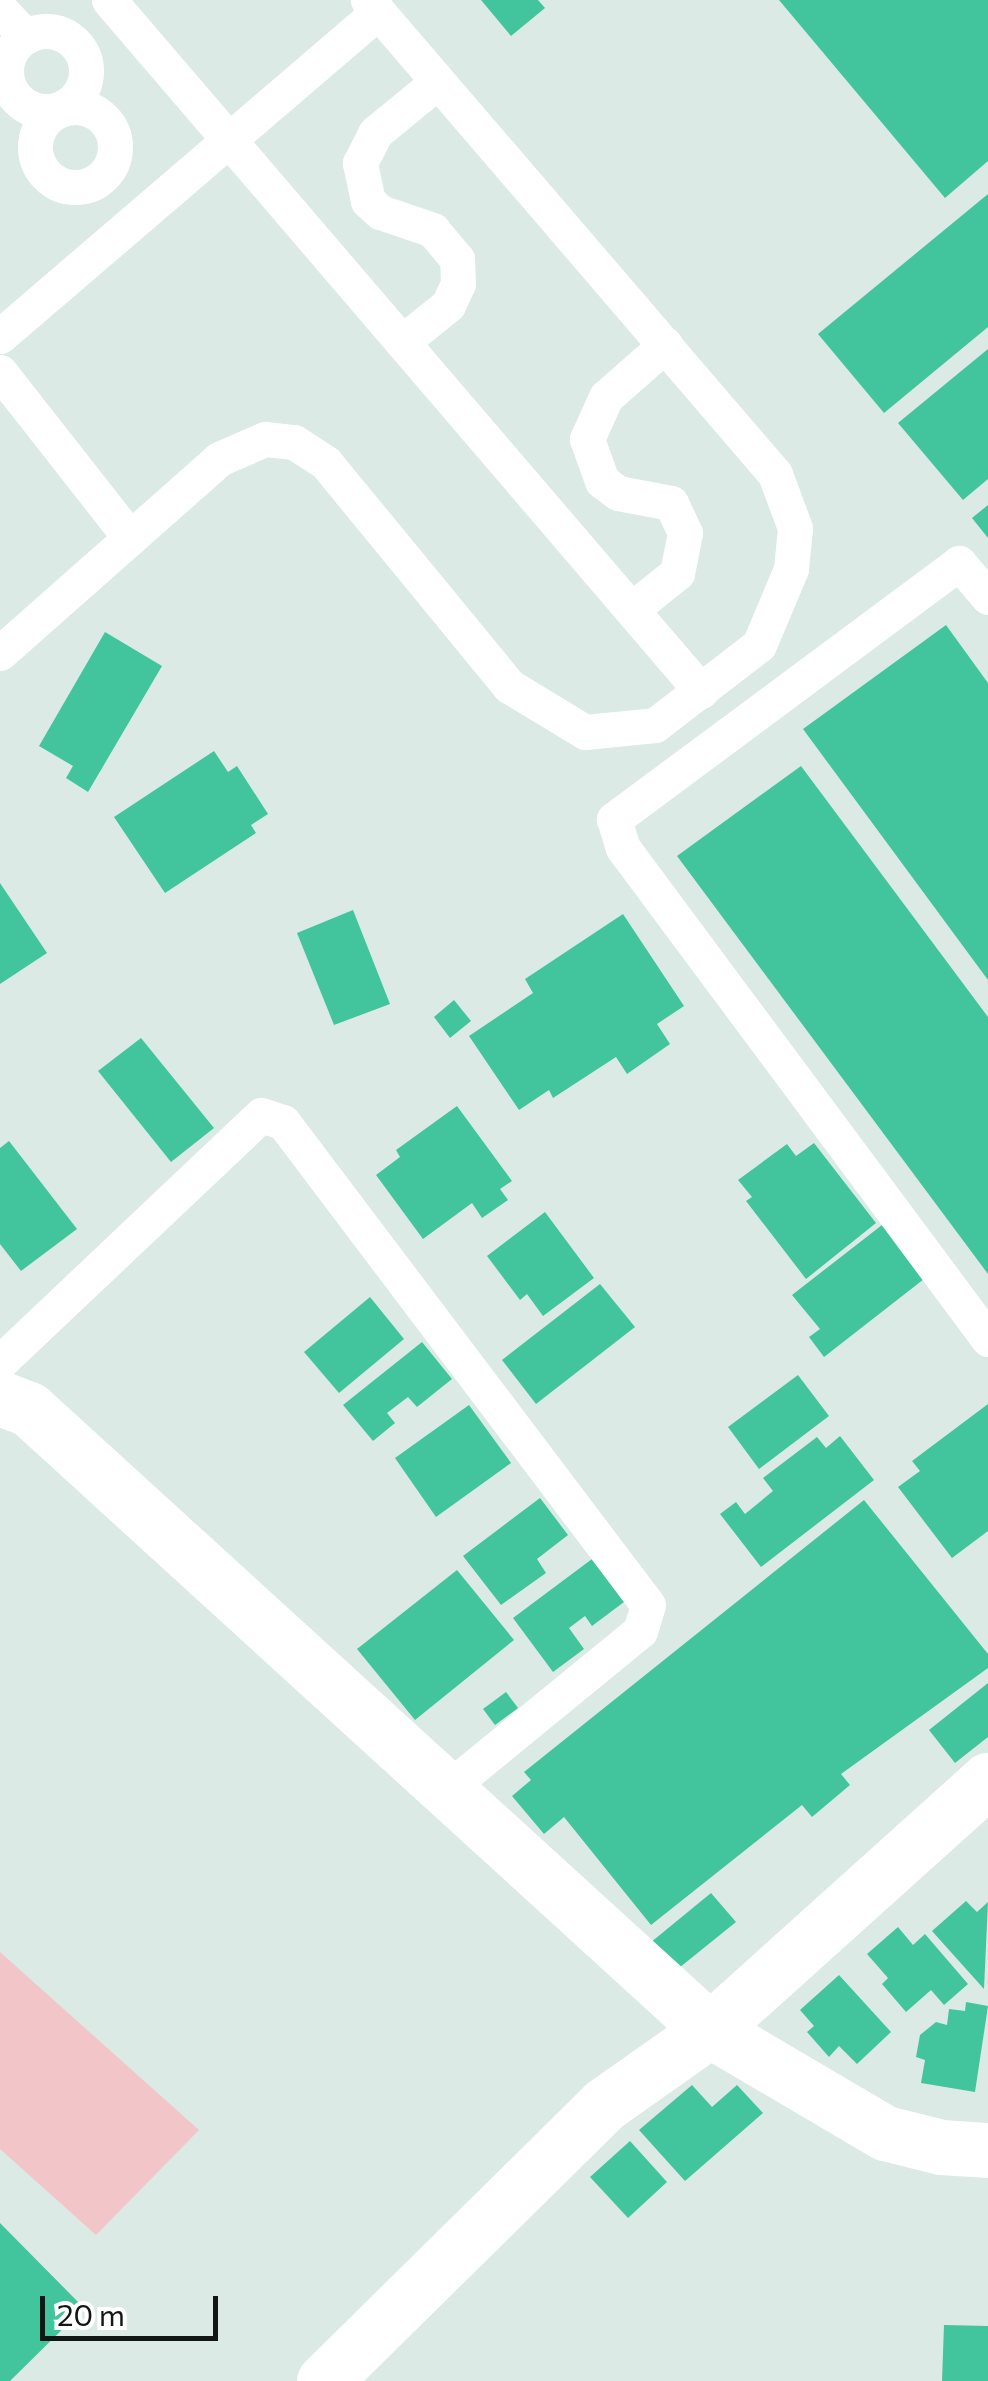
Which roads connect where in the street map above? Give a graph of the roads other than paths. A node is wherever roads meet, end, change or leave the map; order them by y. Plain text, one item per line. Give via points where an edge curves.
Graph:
1 (109, 0) edge
2 (373, 6) edge
3 (0, 9) edge
4 (26, 38) junction
5 (438, 82) junction
6 (59, 109) junction
7 (228, 137) junction
8 (98, 178) junction
9 (133, 222) junction
10 (0, 336) edge
11 (402, 342) junction
12 (665, 345) junction
13 (0, 372) edge
14 (130, 538) junction
15 (988, 597) edge
16 (632, 610) junction
17 (0, 653) edge
18 (701, 690) junction
19 (988, 1339) edge
20 (0, 1362) edge
21 (0, 1398) edge
22 (988, 1780) edge
23 (446, 1790) junction
24 (710, 2030) junction
25 (988, 2150) edge
26 (324, 2381) edge

1 - 7 lane
2 - 5 lane
2 - 7 lane
3 - 4 lane
4 - 6 lane via 8,58 12,93 24,106
4 - 6 lane via 50,32 81,50 84,85
5 - 11 lane via 375,132 360,163 368,201 397,220 433,230 457,259 458,284 448,305
5 - 12 lane
6 - 8 lane via 78,106 108,124 114,158
6 - 8 lane via 36,136 42,170 73,187
7 - 9 lane
7 - 11 lane
8 - 9 lane
9 - 10 lane
11 - 16 lane
12 - 16 lane via 606,397 587,439 602,481 618,493 671,503 685,532 677,573
12 - 18 lane via 775,474 795,528 788,582 759,645
13 - 14 lane
14 - 17 lane
14 - 18 lane via 220,460 266,440 294,442 326,463 508,686 539,710 585,732 620,732 655,725
15 - 19 lane via 959,563 614,819 623,848
16 - 18 lane
20 - 23 lane via 260,1116 284,1122 648,1605 640,1631
21 - 23 street via 29,1409
22 - 24 street
23 - 24 street
24 - 25 street via 884,2132 941,2148
24 - 26 street via 605,2104

